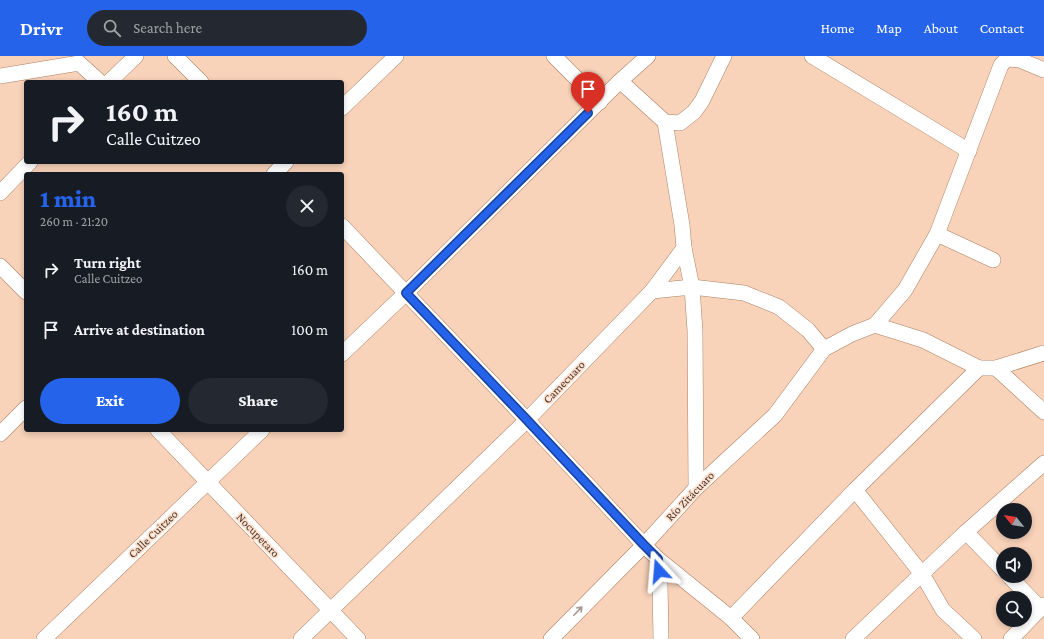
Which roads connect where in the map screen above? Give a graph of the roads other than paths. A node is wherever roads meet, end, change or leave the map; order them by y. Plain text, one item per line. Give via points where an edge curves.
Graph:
1 (136, 56) edge
2 (175, 56) edge
3 (396, 56) edge
4 (554, 56) edge
5 (648, 56) edge
6 (724, 56) edge
7 (812, 56) edge
8 (77, 60) edge
9 (1044, 70) edge
10 (0, 76) edge
11 (98, 80) edge
12 (111, 80) edge
13 (199, 80) edge
14 (620, 81) junction
15 (600, 102) junction
16 (344, 106) edge
17 (664, 122) junction
18 (969, 151) junction
19 (28, 164) edge
20 (0, 193) edge
21 (344, 228) edge
22 (937, 234) junction
23 (684, 248) junction
24 (994, 260) dead end
25 (0, 266) edge
26 (692, 287) junction
27 (24, 290) edge
28 (652, 291) junction
29 (406, 293) junction
30 (875, 326) junction
31 (824, 350) junction
32 (344, 352) edge
33 (1044, 353) edge
34 (979, 368) junction
35 (996, 368) junction
36 (24, 410) edge
37 (1044, 412) edge
38 (527, 420) junction
39 (160, 432) edge
40 (260, 432) edge
41 (0, 434) edge
42 (1044, 462) edge
43 (207, 482) junction
44 (696, 488) junction
45 (855, 490) junction
46 (966, 532) junction
47 (644, 545) junction
48 (658, 559) junction
49 (996, 563) edge
50 (922, 574) junction
51 (1016, 583) edge
52 (1042, 607) edge
53 (330, 610) junction
54 (731, 618) junction
55 (44, 639) edge
56 (301, 639) edge
57 (358, 639) edge
58 (551, 639) edge
59 (661, 639) edge
60 (752, 639) edge
61 (853, 639) edge
62 (974, 639) edge
63 (1011, 639) edge

1 - 12 street
2 - 13 street
3 - 16 street
4 - 15 street
5 - 14 street
6 - 17 street via 694,112 680,123
7 - 18 street
8 - 10 street
8 - 11 street
9 - 18 street via 1020,60 1007,59 1001,65
14 - 15 street
14 - 17 street
15 - 29 street
17 - 23 street
18 - 22 street
19 - 20 street
21 - 29 street
22 - 24 street
22 - 30 street via 905,290
23 - 26 street
23 - 28 street, Camecuaro
25 - 27 street
26 - 28 street
26 - 31 street via 744,293 779,307 808,330
26 - 44 street via 695,332
28 - 38 street, Camecuaro
29 - 32 street
29 - 38 street
30 - 31 street via 852,334
30 - 34 street via 923,340
31 - 44 street, Río Zitácuaro via 775,415
33 - 35 street
34 - 35 street
34 - 45 street
35 - 37 street
36 - 41 street
38 - 47 street
38 - 53 street, Camecuaro
39 - 43 street, Nocupetaro
40 - 43 street, Calle Cuitzeo
42 - 46 street
43 - 53 street, Nocupetaro
43 - 55 street, Calle Cuitzeo
44 - 47 street, Río Zitácuaro
45 - 50 street
45 - 54 street
46 - 49 street
46 - 50 street
47 - 48 street
58 -> 47 street, Río Zitácuaro
48 - 54 street
48 - 59 street
50 - 61 street
50 - 62 street via 943,610
51 - 52 street
52 - 63 street
53 - 56 street, Camecuaro
53 - 57 street, Nocupetaro
54 - 60 street

